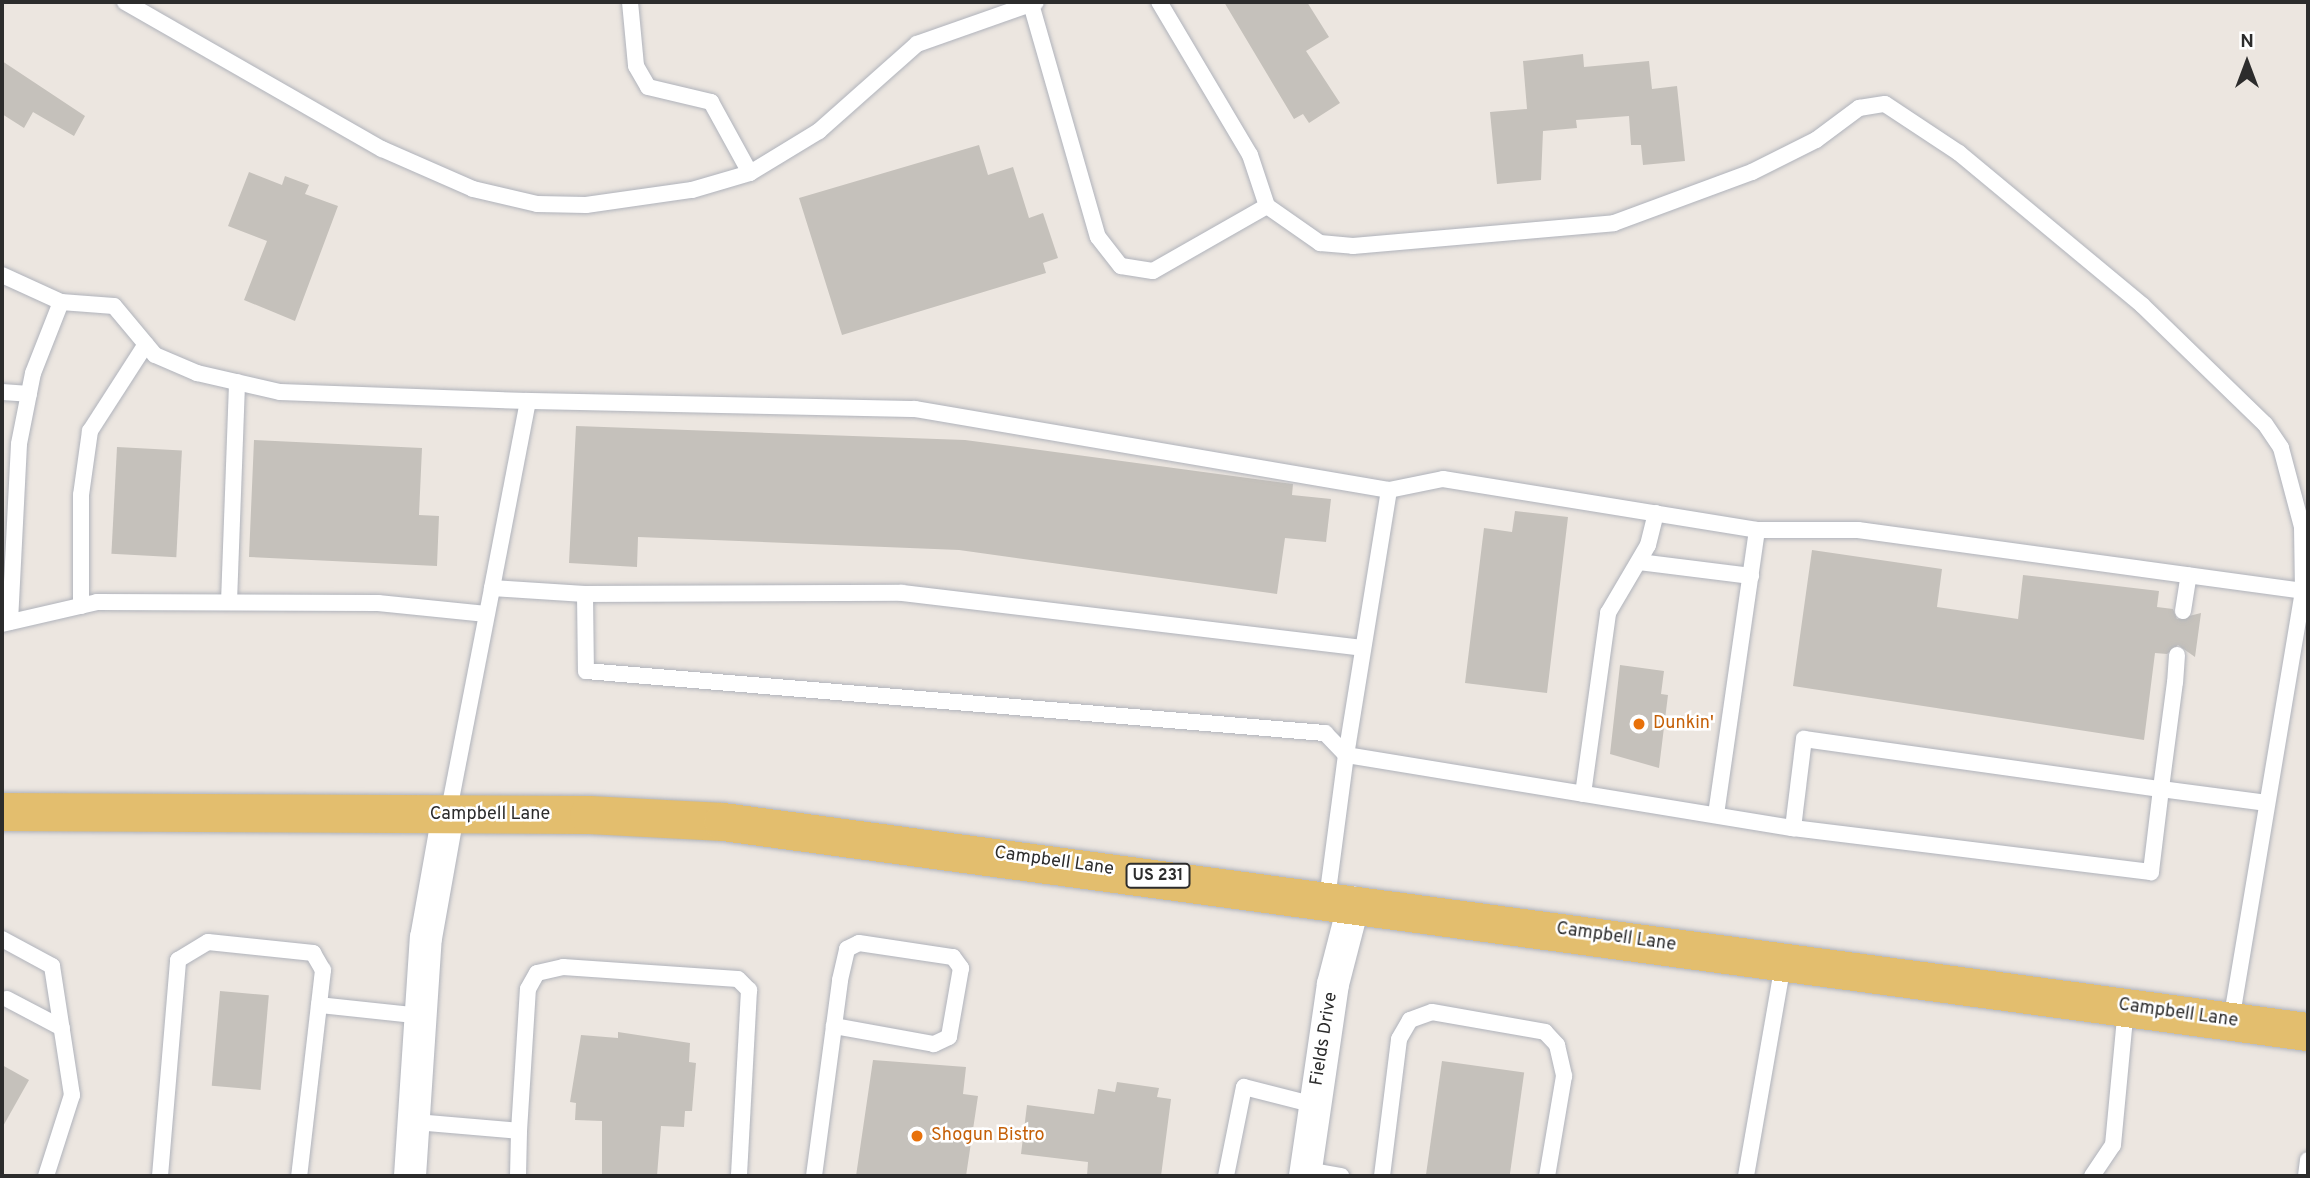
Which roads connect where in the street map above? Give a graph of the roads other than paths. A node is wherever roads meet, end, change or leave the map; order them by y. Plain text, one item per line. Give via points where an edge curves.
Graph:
1 (125, 2) edge
2 (630, 2) edge
3 (1159, 2) edge
4 (1034, 3) edge
5 (150, 8) edge
6 (750, 173) junction
7 (1267, 206) junction
8 (2, 275) edge
9 (61, 302) junction
10 (146, 344) junction
11 (237, 382) junction
12 (2, 392) edge
13 (29, 394) junction
14 (528, 401) junction
15 (1389, 490) junction
16 (1656, 513) junction
17 (1757, 530) junction
18 (1639, 562) junction
19 (2189, 575) junction
20 (1751, 576) junction
21 (492, 589) junction
22 (2303, 591) junction
23 (585, 594) junction
24 (229, 602) junction
25 (80, 606) junction
26 (2183, 611) dead end
27 (486, 614) junction
28 (6, 623) edge
29 (1363, 648) junction
30 (2177, 655) dead end
31 (1346, 755) junction
32 (2161, 789) junction
33 (1583, 794) junction
34 (2267, 803) junction
35 (2, 812) edge
36 (448, 815) junction
37 (1716, 816) junction
38 (1793, 828) junction
39 (1340, 901) junction
40 (2, 939) edge
41 (1783, 961) junction
42 (7, 999) dead end
43 (318, 1006) junction
44 (2126, 1007) junction
45 (422, 1016) junction
46 (2231, 1021) junction
47 (834, 1026) junction
48 (62, 1028) junction
49 (2308, 1032) edge
50 (1315, 1105) junction
51 (415, 1122) junction
52 (519, 1131) junction
53 (2308, 1160) edge
54 (1306, 1173) edge
55 (46, 1176) edge
56 (160, 1176) edge
57 (299, 1176) edge
58 (410, 1176) edge
59 (518, 1176) edge
60 (739, 1176) edge
61 (814, 1176) edge
62 (1226, 1176) edge
63 (1341, 1176) edge
64 (1382, 1176) edge
65 (1547, 1176) edge
66 (1746, 1176) edge
67 (2092, 1176) edge
68 (2306, 1176) edge

1 - 5 lane
2 - 6 lane via 636,66 648,87 711,102
3 - 7 lane via 1250,155
4 - 6 lane via 917,44 819,131
4 - 7 lane via 1098,237 1121,266 1153,271
5 - 6 lane via 382,149 473,189 537,204 586,205 692,190
7 - 22 lane via 1320,243 1353,246 1614,223 1740,177 1816,140 1859,108 1885,104 1959,153 2142,305 2265,424 2295,486
8 - 9 lane
9 - 10 lane via 114,306
9 - 13 lane
10 - 11 lane via 197,373
10 - 25 lane via 90,430 81,495
11 - 14 lane via 280,391
11 - 24 lane
12 - 13 lane
13 - 28 lane via 19,444
14 - 15 lane via 915,409
14 - 21 lane
15 - 16 lane via 1443,479
15 - 29 lane
16 - 17 lane
16 - 18 lane
17 - 19 lane via 1858,530
17 - 20 lane
18 - 20 lane
18 - 33 lane via 1608,613
19 - 22 lane
19 - 26 lane
20 - 37 lane
21 - 23 lane
21 - 27 lane
22 - 34 lane
23 - 29 lane via 902,593
23 - 31 lane via 586,671 1325,733
24 - 25 lane
24 - 27 lane via 378,603
25 - 28 lane
27 - 36 lane
29 - 31 lane
30 - 32 lane
31 - 33 lane
31 - 39 lane
32 - 34 lane
32 - 38 lane via 2151,872
32 - 38 lane via 1804,740
33 - 37 lane
34 - 46 lane
35 - 36 main road, Campbell Lane / US 231
36 - 39 main road, Campbell Lane / US 231 via 723,822
36 - 45 street via 433,874
37 - 38 lane
39 - 41 main road, Campbell Lane / US 231
39 - 50 street, Fields Drive
40 - 48 lane via 52,966
41 - 44 main road, Campbell Lane / US 231
41 - 66 lane
42 - 48 lane
43 - 45 lane
43 - 56 lane via 323,970 313,953 208,942 185,950 178,960
43 - 57 lane
44 - 46 main road, Campbell Lane / US 231
44 - 67 lane via 2113,1145
45 - 51 street
46 - 49 main road, Campbell Lane / US 231
47 - 47 lane via 847,949 859,943 953,957 961,968 949,1037 934,1044
47 - 61 lane
48 - 55 lane via 72,1095
50 - 54 street, Fields Drive
50 - 62 lane via 1244,1087
51 - 52 lane
51 - 58 street
52 - 59 lane
52 - 60 lane via 528,989 537,973 563,967 738,979 749,990
53 - 68 lane
54 - 63 lane
64 - 65 lane via 1399,1039 1410,1020 1432,1012 1545,1032 1557,1045 1564,1076

